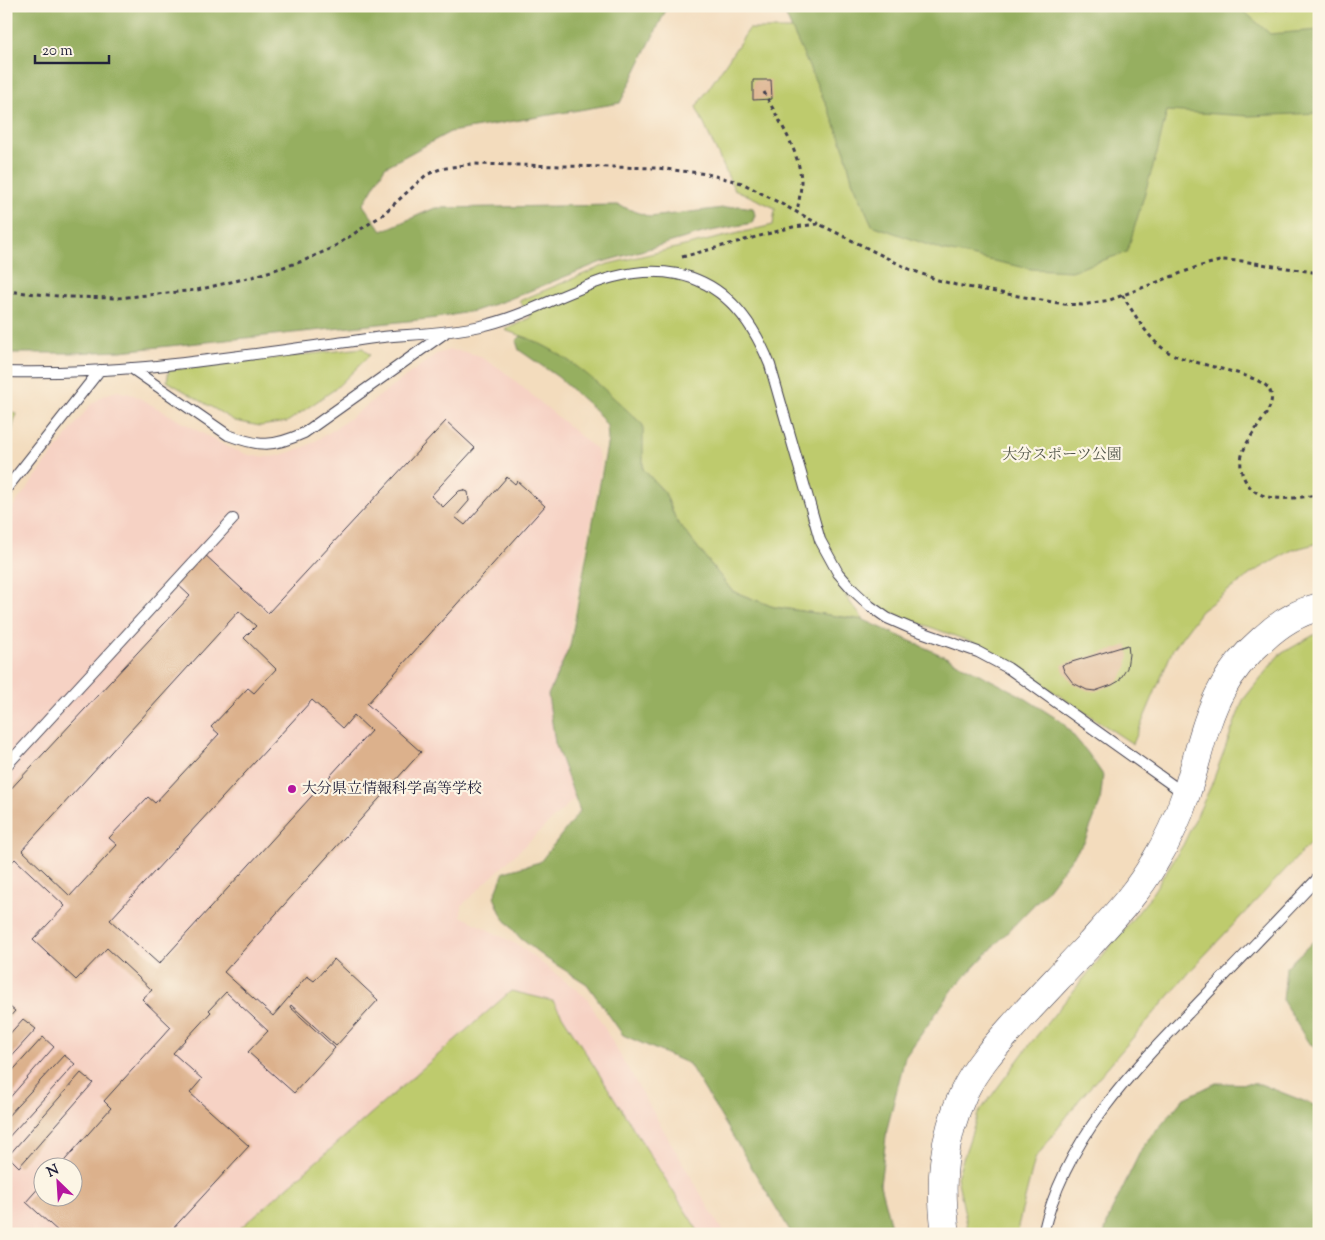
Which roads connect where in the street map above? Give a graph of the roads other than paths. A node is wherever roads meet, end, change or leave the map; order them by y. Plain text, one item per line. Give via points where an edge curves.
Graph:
1 (446, 332) junction
2 (131, 368) junction
3 (100, 370) junction
4 (6, 372) edge
5 (6, 489) edge
6 (233, 519) dead end
7 (1319, 607) edge
8 (6, 766) edge
9 (1186, 795) junction
10 (1319, 877) edge
11 (946, 1234) edge
12 (1043, 1234) edge

1 - 2 lane
1 - 2 lane via 323,422 284,442 246,442 228,434
1 - 9 lane via 496,323 610,278 643,271 679,274 702,282 723,295 739,309 762,345 820,540 838,573 853,590 887,618 978,652 1008,668
2 - 3 lane
3 - 4 lane
3 - 5 lane
6 - 8 lane
7 - 9 street via 1296,616 1268,635 1233,672 1214,706
9 - 11 street via 1161,850 1139,887 990,1052 964,1092 949,1133 942,1170
10 - 12 lane via 1168,1034 1090,1125 1071,1158 1046,1218

